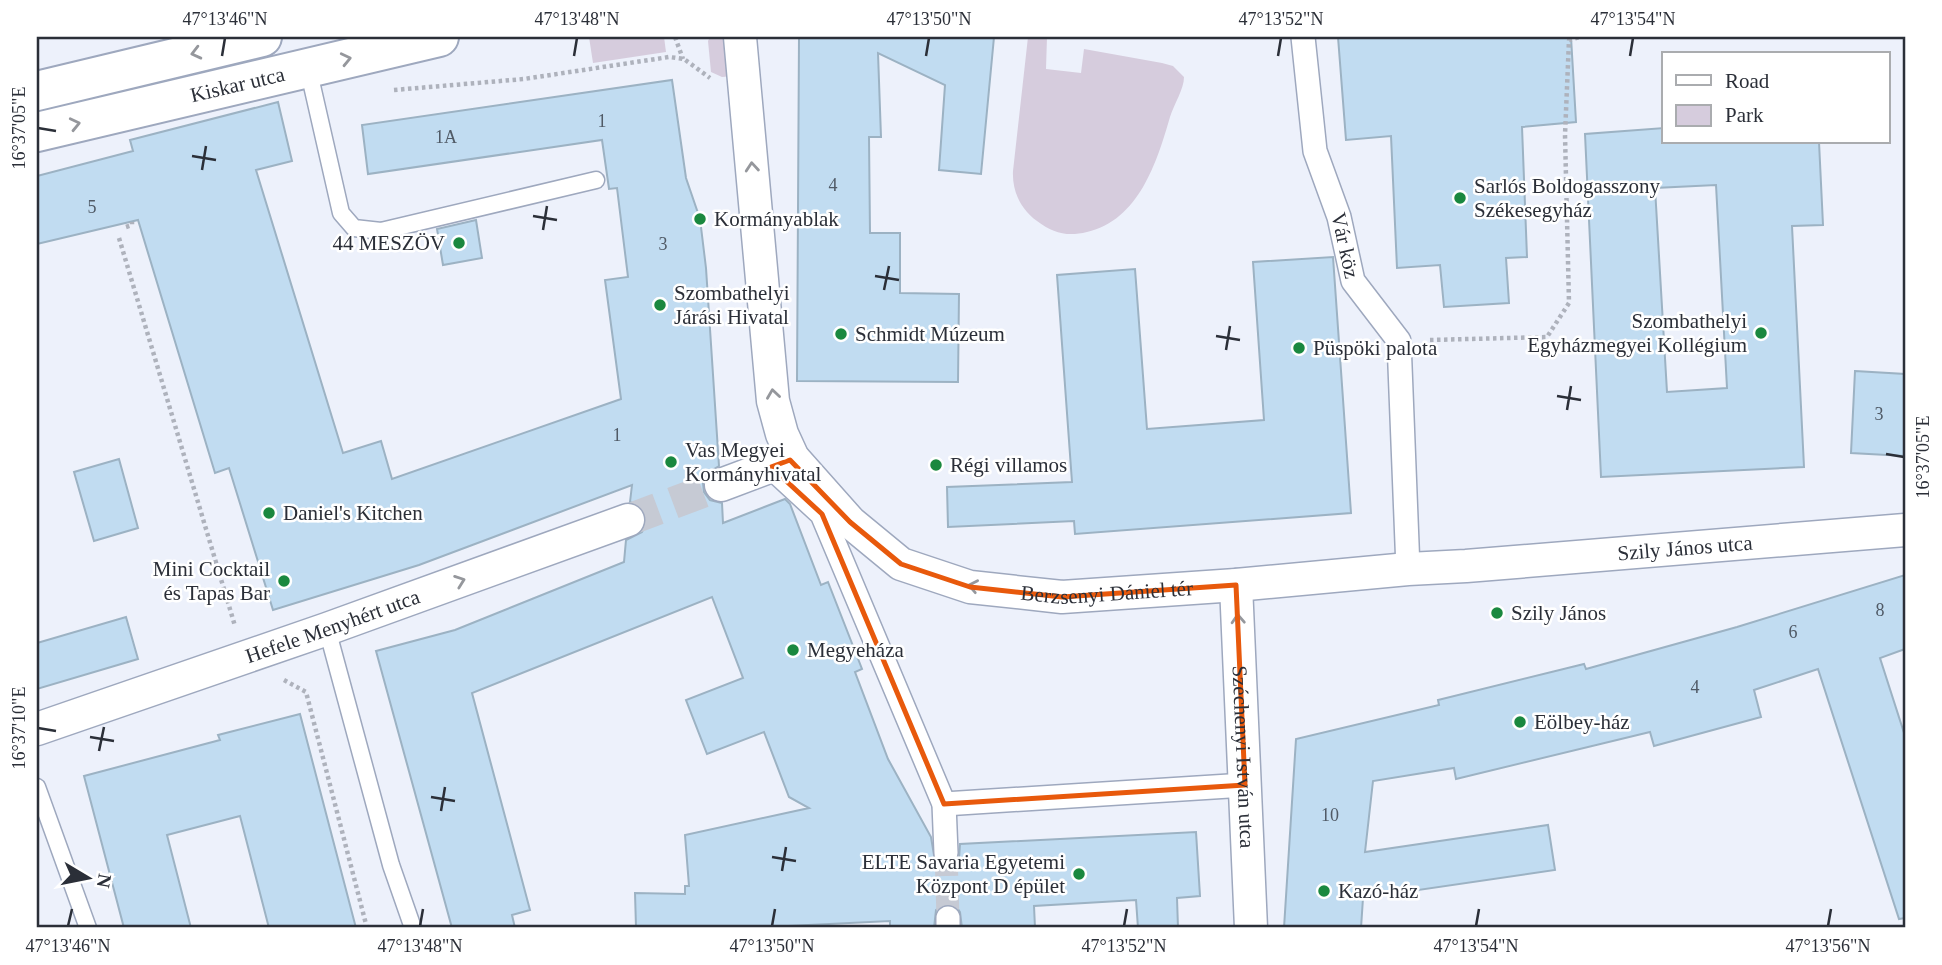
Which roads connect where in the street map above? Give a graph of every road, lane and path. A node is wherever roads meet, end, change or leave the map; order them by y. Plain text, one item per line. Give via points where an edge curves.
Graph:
1 (262, 37) edge
2 (675, 37) edge
3 (740, 37) edge
4 (1303, 37) edge
5 (1580, 37) edge
6 (431, 38) edge
7 (684, 59) junction
8 (308, 68) junction
9 (701, 72) dead end
10 (391, 90) dead end
11 (37, 91) edge
12 (37, 132) edge
13 (596, 180) dead end
14 (132, 222) dead end
15 (126, 227) dead end
16 (119, 238) dead end
17 (1399, 341) junction
18 (782, 462) junction
19 (720, 485) tunnel mouth
20 (628, 520) tunnel mouth
21 (1905, 530) edge
22 (1466, 566) joint
23 (1408, 569) junction
24 (1236, 585) junction
25 (327, 629) junction
26 (244, 657) junction
27 (306, 692) dead end
28 (37, 729) edge
29 (1245, 785) junction
30 (37, 787) edge
31 (944, 804) junction
32 (946, 853) tunnel mouth
33 (88, 928) edge
34 (367, 928) edge
35 (413, 928) edge
36 (1251, 928) edge

1 -> 11 street, Kiskar utca
2 - 7 path
18 -> 3 street, Berzsenyi Dániel tér
4 - 17 street, Vár köz via 1315,151 1339,217 1353,281
5 - 17 path via 1569,40 1565,135 1569,303 1547,337
8 -> 6 street, Kiskar utca
7 - 9 path
7 - 10 path via 658,58 524,79
12 -> 8 street, Kiskar utca
8 - 13 lane via 341,213 354,228 381,231
14 - 15 path
16 - 26 path
17 - 23 street
18 - 19 street
24 -> 18 street, Berzsenyi Dániel tér via 1062,597 971,587 901,564
18 - 31 street via 822,514
25 -> 20 street, Hefele Menyhért utca
21 - 22 street, Szily János utca
22 - 23 street, Berzsenyi Dániel tér
23 - 24 street, Berzsenyi Dániel tér
29 -> 24 street, Széchenyi István utca
25 - 26 street, Hefele Menyhért utca
25 - 35 lane via 391,865
26 - 28 street, Hefele Menyhért utca
27 - 34 path
29 - 31 street
29 - 36 street, Széchenyi István utca
30 - 33 lane
31 - 32 street

